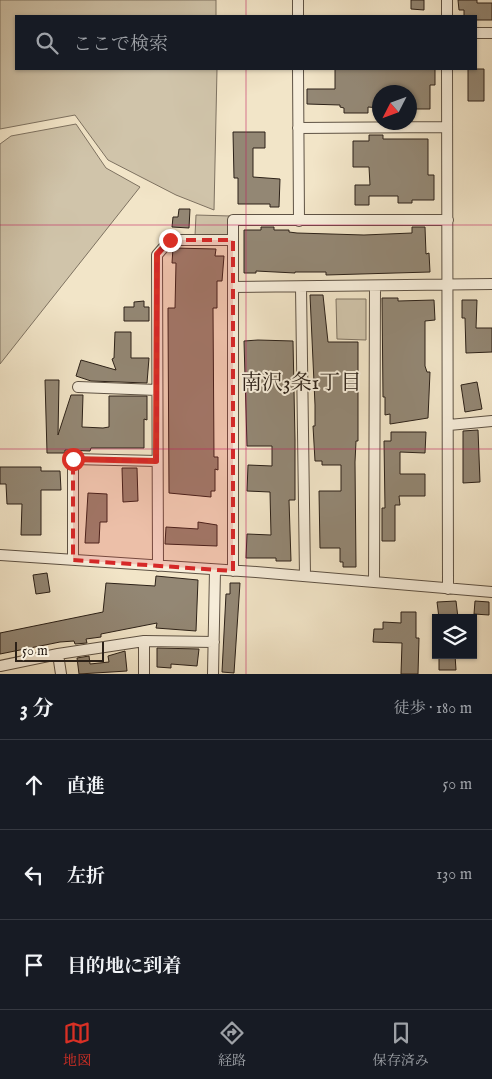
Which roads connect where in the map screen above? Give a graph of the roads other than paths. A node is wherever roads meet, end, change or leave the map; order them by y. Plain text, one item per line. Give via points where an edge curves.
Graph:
1 (298, 0) edge
2 (447, 0) edge
3 (298, 15) edge
4 (448, 15) edge
5 (477, 33) edge
6 (492, 33) edge
7 (298, 70) edge
8 (447, 70) edge
9 (447, 127) junction
10 (298, 128) junction
11 (299, 220) junction
12 (448, 220) junction
13 (233, 240) junction
14 (492, 284) edge
15 (301, 286) junction
16 (375, 286) junction
17 (448, 286) junction
18 (233, 287) junction
19 (78, 387) dead end
20 (157, 390) junction
21 (492, 421) edge
22 (449, 425) junction
23 (156, 461) junction
24 (0, 555) edge
25 (73, 560) junction
26 (158, 566) junction
27 (215, 570) junction
28 (233, 571) junction
29 (305, 576) junction
30 (374, 582) junction
31 (448, 589) junction
32 (492, 592) edge
33 (144, 641) junction
34 (214, 642) junction
35 (58, 654) junction
36 (0, 666) edge
37 (61, 674) edge
38 (144, 674) edge
39 (213, 674) edge

1 - 3 street
2 - 4 street
5 - 6 street
7 - 10 street
8 - 9 street
9 - 10 street
9 - 12 street
10 - 11 street
11 - 12 street
11 - 13 street via 233,220
12 - 17 street
13 - 18 street
13 - 20 street via 170,240 157,254
14 - 17 street
15 - 16 street
15 - 18 street
15 - 29 street
16 - 17 street
16 - 30 street
17 - 22 street
18 - 28 street
19 - 20 street
20 - 23 street
21 - 22 street
22 - 31 street
23 - 25 street via 73,459
23 - 26 street
24 - 25 street
25 - 26 street
26 - 27 street
27 - 28 street
27 - 34 street
28 - 29 street
29 - 30 street
30 - 31 street
31 - 32 street
33 - 34 street
33 - 35 street
33 - 38 street
34 - 39 street
35 - 36 street
35 - 37 street

